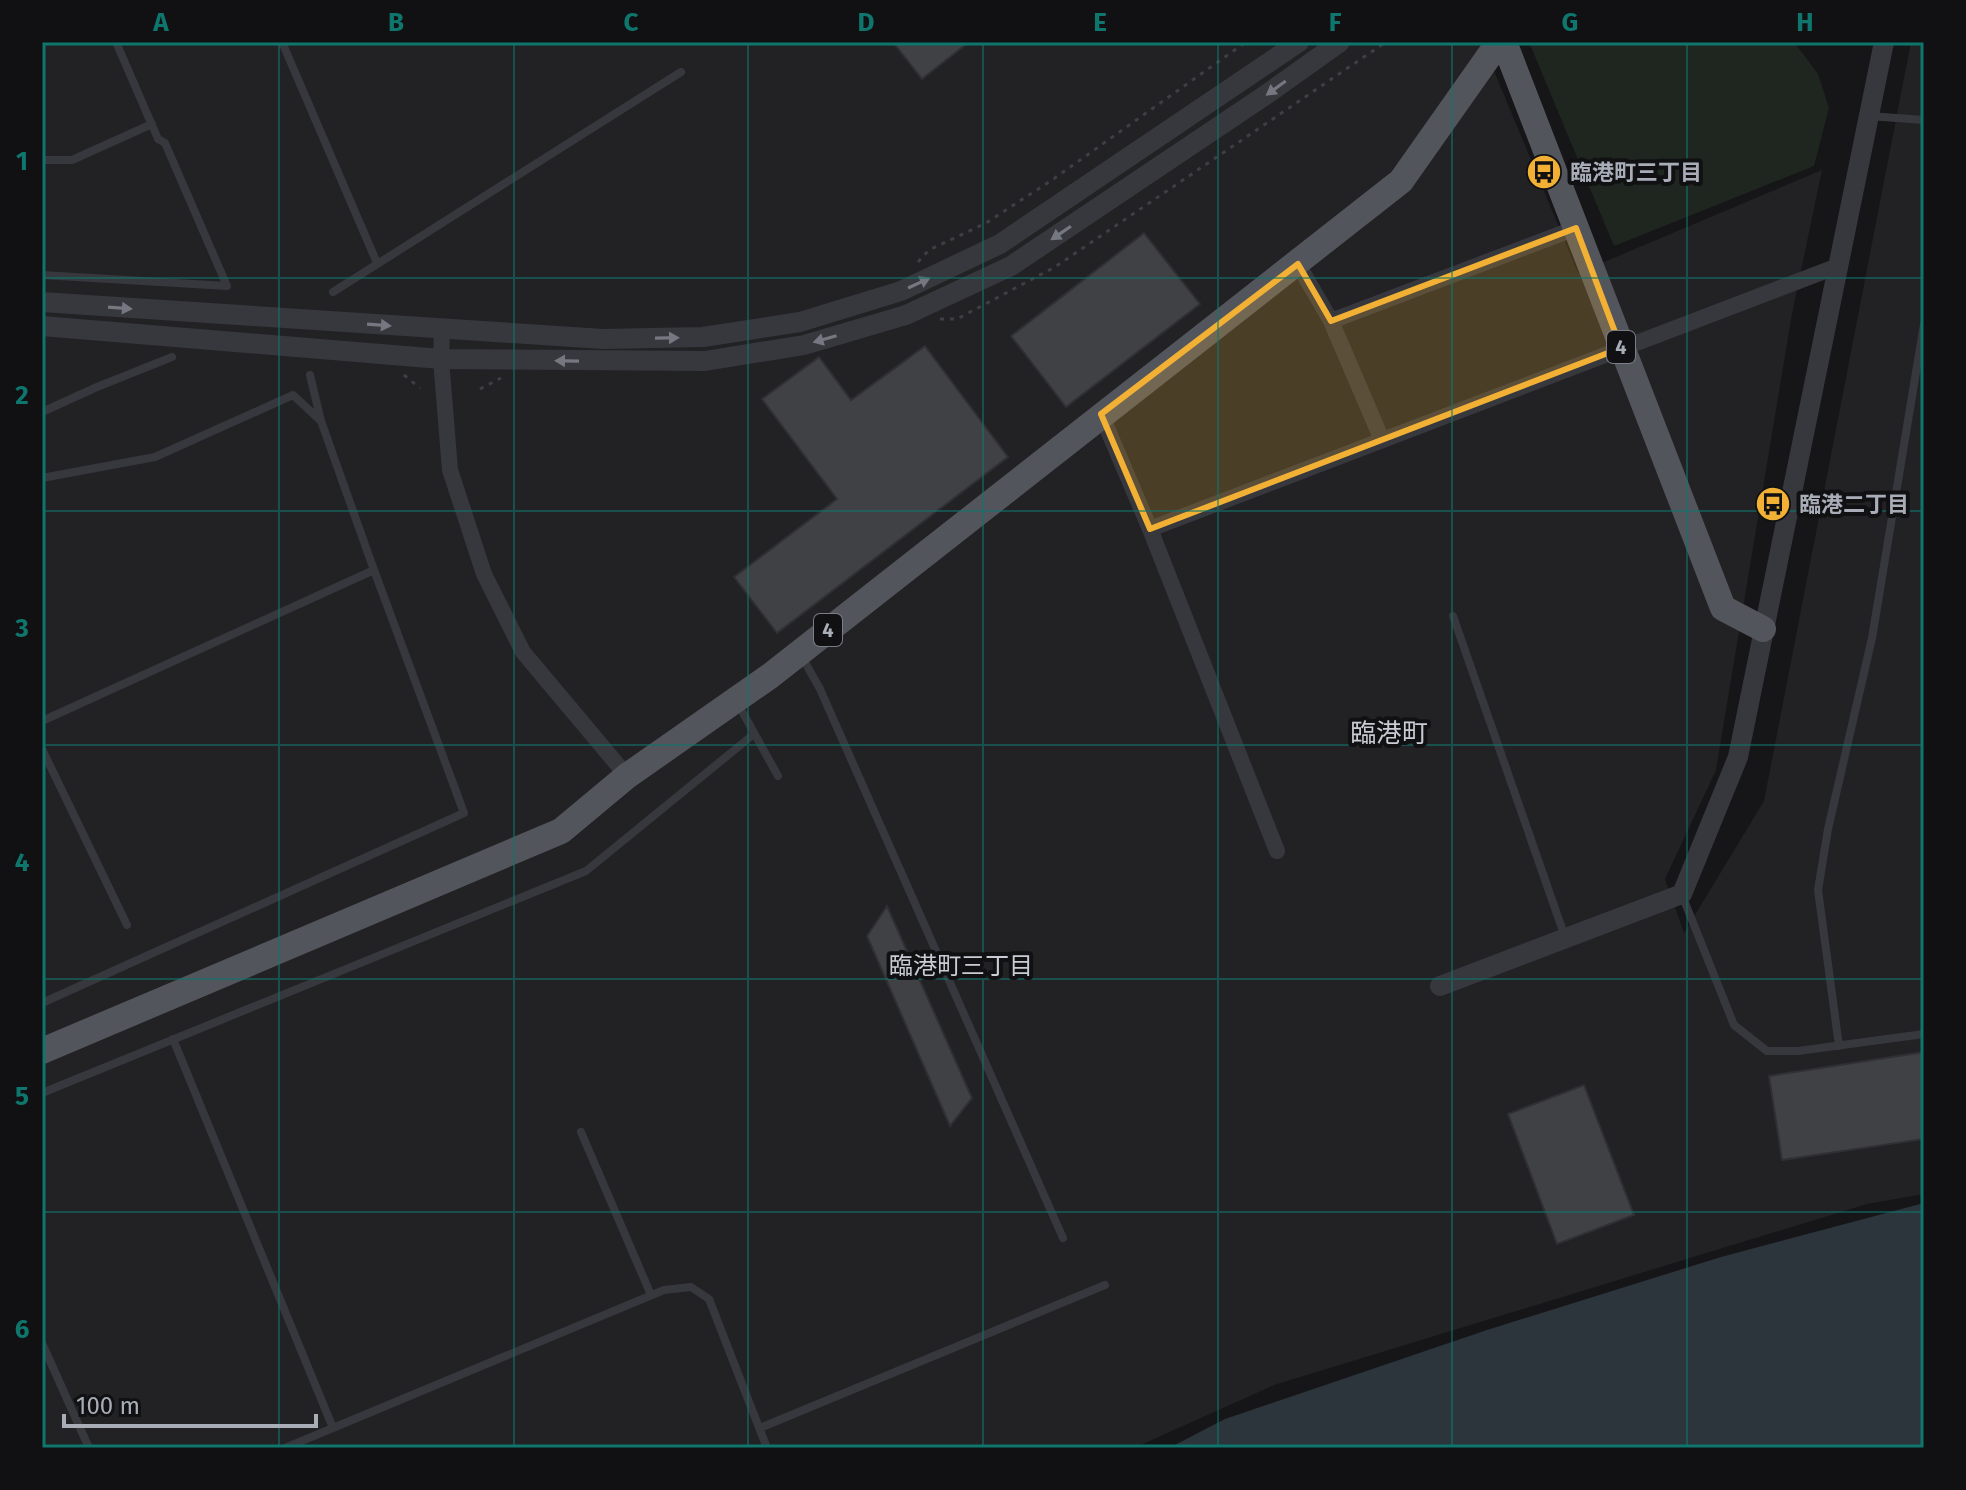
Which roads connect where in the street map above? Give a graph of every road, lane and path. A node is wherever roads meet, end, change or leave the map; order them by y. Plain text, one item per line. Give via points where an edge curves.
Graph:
1 (116, 42) edge
2 (282, 42) edge
3 (1246, 42) edge
4 (1299, 42) edge
5 (1340, 42) edge
6 (1501, 42) edge
7 (1884, 42) edge
8 (681, 72) dead end
9 (1869, 116) junction
10 (1924, 120) edge
11 (152, 124) junction
12 (42, 160) edge
13 (1576, 228) junction
14 (377, 263) junction
15 (1298, 264) junction
16 (1838, 266) junction
17 (910, 271) dead end
18 (42, 275) edge
19 (333, 292) dead end
20 (42, 302) edge
21 (1331, 321) junction
22 (1924, 324) edge
23 (42, 326) edge
24 (442, 330) junction
25 (1621, 348) junction
26 (172, 357) dead end
27 (441, 359) junction
28 (310, 375) dead end
29 (42, 412) edge
30 (1101, 414) junction
31 (321, 421) junction
32 (1382, 440) junction
33 (42, 478) edge
34 (1150, 529) junction
35 (374, 570) junction
36 (1453, 616) dead end
37 (1763, 629) junction
38 (800, 652) junction
39 (736, 700) junction
40 (42, 721) edge
41 (754, 734) junction
42 (42, 749) edge
43 (627, 776) junction
44 (778, 776) dead end
45 (1277, 851) dead end
46 (1682, 894) junction
47 (127, 925) dead end
48 (1566, 938) junction
49 (1440, 986) dead end
50 (42, 1003) edge
51 (1924, 1034) edge
52 (173, 1039) junction
53 (1839, 1046) junction
54 (42, 1051) edge
55 (42, 1093) edge
56 (581, 1132) dead end
57 (1063, 1238) dead end
58 (1105, 1285) dead end
59 (651, 1295) junction
60 (42, 1343) edge
61 (333, 1428) junction
62 (760, 1428) junction
63 (89, 1448) edge
64 (285, 1448) edge
65 (767, 1448) edge

1 - 11 lane
2 - 14 lane
3 - 17 path via 1052,180 986,223 929,250
24 -> 4 street via 603,339 703,337 800,322 901,291 1000,244
5 -> 27 street via 1011,266 906,315 804,345 705,361
6 - 13 main road, 4
6 - 15 main road, 4 via 1401,181
7 - 9 street
8 - 14 lane
9 - 10 lane
9 - 16 street
11 - 12 lane via 72,160
11 - 18 lane via 227,286
13 - 21 street
13 - 25 main road, 4
14 - 19 lane
15 - 21 street
15 - 30 main road, 4
16 - 25 street
16 - 37 street
20 -> 24 street
21 - 32 street
22 - 53 lane via 1872,638 1818,890
23 - 27 street
24 - 27 street
25 - 32 street
25 - 37 main road, 4 via 1723,608
26 - 29 lane
27 - 43 street via 450,470 484,574 523,652
28 - 31 lane
30 - 34 street
30 - 38 main road, 4
31 - 33 lane via 293,395 155,457
31 - 35 lane
32 - 34 street
34 - 45 street
35 - 40 lane
35 - 50 lane via 464,813
36 - 48 lane
37 - 46 street via 1738,757
38 - 39 main road, 4
38 - 57 lane
39 - 41 lane
39 - 43 main road, 4
41 - 44 lane
41 - 52 lane via 586,871
42 - 47 lane
43 - 54 main road, 4 via 561,831
46 - 48 street
46 - 53 lane via 1734,1025 1767,1051
48 - 49 street
51 - 53 lane
52 - 55 lane
52 - 61 lane
56 - 59 lane
58 - 62 lane
59 - 61 lane
59 - 62 lane via 691,1287 709,1299
60 - 63 lane
61 - 64 lane
62 - 65 lane

